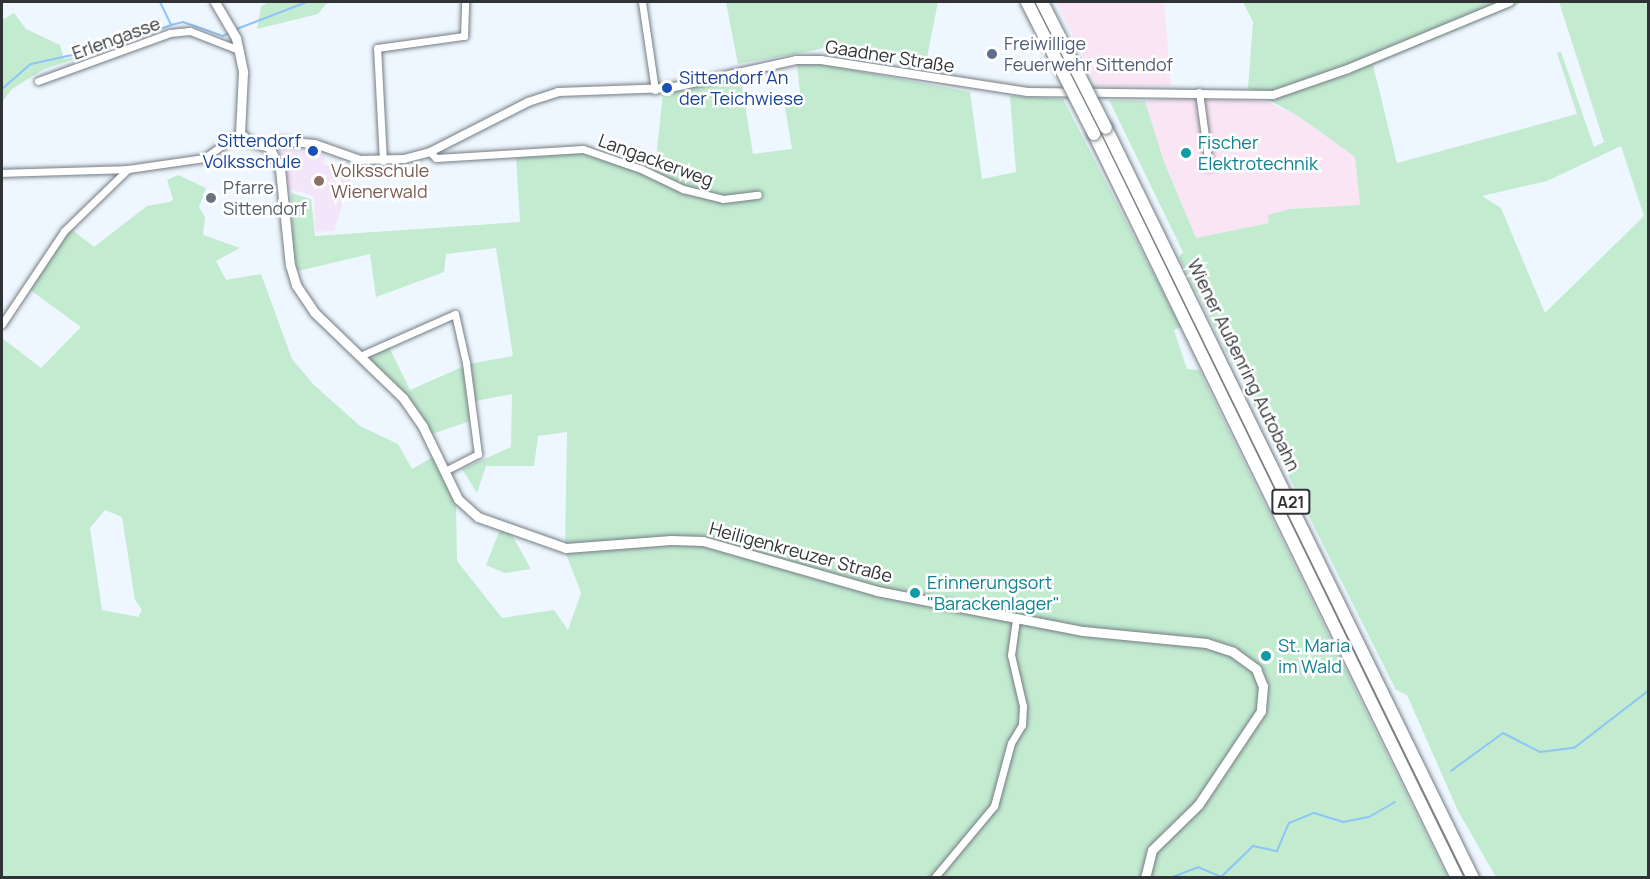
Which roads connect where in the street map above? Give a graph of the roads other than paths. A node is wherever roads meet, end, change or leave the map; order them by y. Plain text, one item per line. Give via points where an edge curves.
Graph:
1 (215, 2) edge
2 (465, 2) edge
3 (642, 2) edge
4 (1027, 2) edge
5 (1042, 2) edge
6 (1510, 2) edge
7 (239, 50) junction
8 (38, 81) dead end
9 (655, 90) junction
10 (1199, 92) junction
11 (240, 133) junction
12 (269, 147) junction
13 (433, 155) junction
14 (383, 161) junction
15 (1209, 166) dead end
16 (128, 169) junction
17 (2, 173) edge
18 (758, 195) dead end
19 (2, 324) edge
20 (360, 356) junction
21 (444, 471) junction
22 (1016, 619) junction
23 (934, 878) edge
24 (1145, 878) edge
25 (1457, 878) edge
26 (1473, 878) edge

1 - 7 main road
2 - 14 street via 464,36 377,48
3 - 9 street
4 - 25 highway, Wiener Außenring Autobahn / A21, bridge
5 - 26 highway, Wiener Außenring Autobahn / A21, bridge
6 - 10 street, Gaadner Straße via 1284,92
7 - 8 street, Erlengasse via 190,31 170,33
7 - 11 main road via 243,72
9 - 10 street, Gaadner Straße via 765,64 821,60 985,88
9 - 13 street, Gaadner Straße via 558,92 528,102
10 - 15 street
11 - 12 main road via 249,141
11 - 16 street via 204,158
12 - 14 street, Gaadner Straße via 278,142 315,144 360,160
12 - 20 main road, Heiligenkreuzer Straße via 283,181 290,265 297,285 314,312
13 - 14 street, Gaadner Straße
13 - 18 street, Langackerweg via 583,149 683,189 723,199
16 - 17 street
16 - 19 street via 64,231
20 - 21 main road, Heiligenkreuzer Straße via 408,405
20 - 21 street via 455,314 478,454
21 - 22 main road, Heiligenkreuzer Straße via 458,499 478,517 549,544 586,549 639,541 703,542 877,591
22 - 23 street via 1011,655 1023,706 1022,725 1011,743 994,806
22 - 24 main road, Heiligenkreuzer Straße via 1083,631 1206,643 1233,652 1256,669 1263,686 1260,711 1197,805 1152,850

